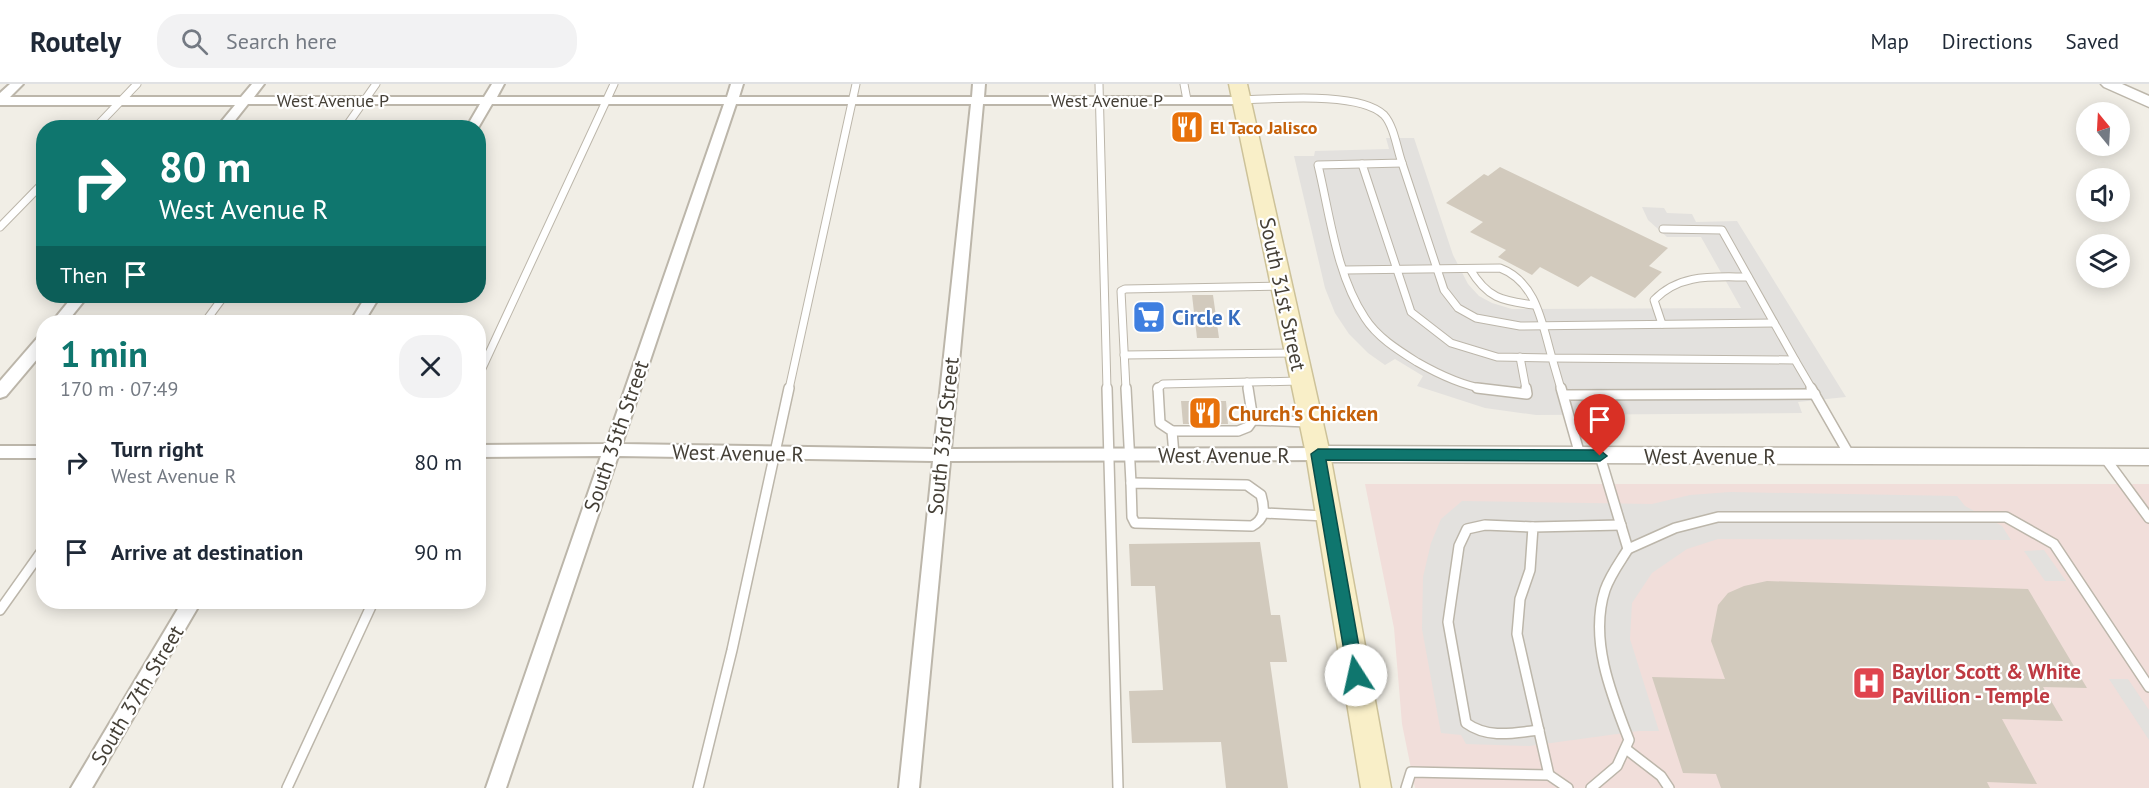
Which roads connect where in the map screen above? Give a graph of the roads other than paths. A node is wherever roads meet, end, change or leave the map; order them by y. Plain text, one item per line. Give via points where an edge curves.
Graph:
1 (17, 84) edge
2 (137, 84) edge
3 (258, 84) edge
4 (376, 84) edge
5 (498, 84) edge
6 (614, 84) edge
7 (856, 84) edge
8 (1099, 84) edge
9 (1184, 84) edge
10 (2109, 84) edge
11 (734, 92) edge
12 (978, 92) edge
13 (1239, 92) edge
14 (489, 99) junction
15 (607, 99) junction
16 (0, 100) edge
17 (245, 100) junction
18 (365, 100) junction
19 (853, 100) junction
20 (1099, 100) junction
21 (1186, 100) junction
22 (121, 101) junction
23 (2149, 102) edge
24 (103, 120) edge
25 (229, 120) edge
26 (351, 120) edge
27 (477, 120) edge
28 (1402, 163) junction
29 (1362, 164) junction
30 (36, 190) edge
31 (0, 227) edge
32 (1663, 229) dead end
33 (1470, 268) junction
34 (1395, 269) junction
35 (1437, 269) junction
36 (1345, 270) junction
37 (1748, 277) junction
38 (1282, 286) junction
39 (75, 303) edge
40 (1534, 305) junction
41 (64, 315) edge
42 (1774, 323) junction
43 (1662, 324) junction
44 (1542, 326) junction
45 (36, 349) edge
46 (1296, 352) junction
47 (1124, 355) junction
48 (1520, 357) junction
49 (1552, 358) junction
50 (486, 360) edge
51 (1795, 360) junction
52 (1303, 381) junction
53 (1248, 382) junction
54 (0, 392) edge
55 (1815, 394) junction
56 (1564, 395) junction
57 (1253, 420) junction
58 (1311, 422) junction
59 (1172, 431) junction
60 (610, 450) junction
61 (0, 452) edge
62 (36, 452) edge
63 (486, 452) edge
64 (774, 453) junction
65 (1318, 454) junction
66 (941, 455) junction
67 (1107, 455) junction
68 (1174, 455) junction
69 (1129, 456) junction
70 (1590, 456) junction
71 (1850, 457) junction
72 (2149, 457) edge
73 (2105, 458) junction
74 (1131, 483) junction
75 (1264, 513) junction
76 (1329, 516) junction
77 (2149, 518) edge
78 (1621, 525) junction
79 (1533, 526) junction
80 (1628, 549) junction
81 (36, 559) edge
82 (188, 609) edge
83 (370, 609) edge
84 (0, 610) edge
85 (2149, 687) edge
86 (1539, 730) junction
87 (1626, 749) junction
88 (1549, 775) junction
89 (81, 788) edge
90 (287, 788) edge
91 (496, 788) edge
92 (698, 788) edge
93 (909, 788) edge
94 (1118, 788) edge
95 (1376, 788) edge
96 (1406, 788) edge
97 (1568, 788) edge
98 (1591, 788) edge
99 (1669, 788) edge

1 - 16 street
2 - 22 lane
3 - 17 street
4 - 18 lane
5 - 14 street
6 - 15 lane
7 - 19 lane
8 - 20 lane
9 - 21 lane
10 - 23 street
11 - 15 street, West Avenue P
11 - 19 street, West Avenue P
11 - 60 street, South 35th Street
12 - 19 street, West Avenue P
12 - 20 street, West Avenue P
12 - 66 street, South 33rd Street
13 - 21 street, West Avenue P
13 - 28 lane via 1365,103 1384,115
13 - 38 main road, South 31st Street
14 - 15 street, West Avenue P
14 - 18 street, West Avenue P
14 - 27 street
15 - 50 lane
16 - 22 street, West Avenue P
17 - 18 street, West Avenue P
17 - 22 street, West Avenue P
17 - 25 street
18 - 26 lane
19 - 64 lane
20 - 21 street, West Avenue P
20 - 67 lane
22 - 24 lane
28 - 29 lane
28 - 35 lane
29 - 34 lane
29 - 36 lane via 1318,165
30 - 31 lane
32 - 37 lane via 1722,230
33 - 35 lane
33 - 40 lane via 1490,296
33 - 40 lane via 1500,268 1517,275
34 - 35 lane
34 - 36 lane
34 - 48 lane via 1411,312 1451,343 1497,357
35 - 44 lane via 1448,299 1465,314 1496,324
36 - 48 lane via 1365,320 1392,345 1428,369 1464,385 1527,394
37 - 42 lane
37 - 43 lane via 1673,282 1654,300
38 - 46 main road, South 31st Street
38 - 47 lane via 1125,289 1121,291
39 - 41 street
40 - 44 lane
42 - 43 lane
42 - 51 lane
43 - 44 lane
44 - 49 lane
45 - 54 street
46 - 47 lane
46 - 52 main road, South 31st Street
47 - 69 lane
48 - 49 lane
49 - 51 lane
49 - 56 lane
51 - 55 lane
52 - 53 lane
52 - 58 main road, South 31st Street
53 - 57 lane
53 - 59 lane via 1163,384 1157,388 1160,423
55 - 56 lane
55 - 71 lane
56 - 70 lane
57 - 58 lane
57 - 59 lane via 1238,431
58 - 65 main road, South 31st Street
59 - 68 lane
60 - 63 street, West Avenue R
60 - 64 street, West Avenue R
60 - 91 street, South 35th Street
61 - 62 street
64 - 66 street, West Avenue R
64 - 92 lane
65 - 68 street, West Avenue R
65 - 70 street, West Avenue R
65 - 76 main road, South 31st Street
66 - 67 street, West Avenue R
66 - 93 street, South 33rd Street
67 - 69 street, West Avenue R
67 - 94 lane
68 - 69 street, West Avenue R
69 - 74 lane
70 - 71 street, West Avenue R
70 - 78 lane
71 - 73 street, West Avenue R
72 - 73 street, West Avenue R
73 - 77 lane
74 - 75 lane via 1247,485 1263,496
74 - 75 lane via 1135,523 1252,526 1260,522
75 - 76 lane
76 - 95 main road, South 31st Street
78 - 79 lane
78 - 80 lane
79 - 86 lane via 1530,570 1520,599 1517,634
79 - 86 lane via 1485,525 1467,529 1459,546 1448,622 1466,723 1474,730 1488,733
80 - 85 lane via 1675,528 1718,517 2006,517 2054,544
80 - 87 lane via 1604,590 1599,631 1611,694 1629,740
81 - 84 lane
82 - 89 street, South 37th Street
83 - 90 lane
86 - 88 lane
87 - 98 lane via 1617,766
87 - 99 lane via 1661,776
88 - 96 lane via 1411,772
88 - 97 lane

